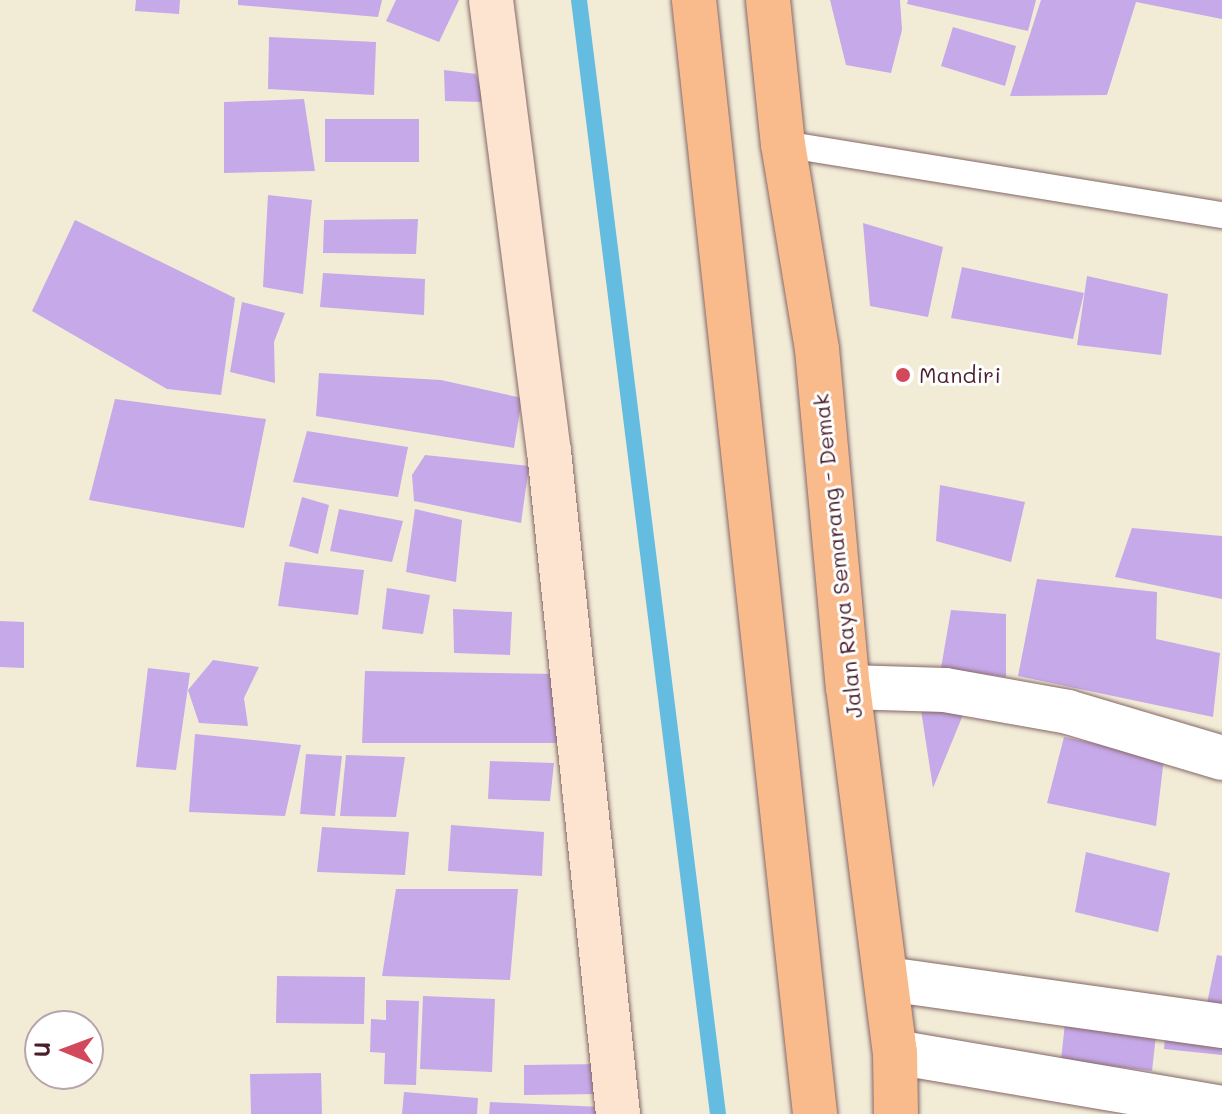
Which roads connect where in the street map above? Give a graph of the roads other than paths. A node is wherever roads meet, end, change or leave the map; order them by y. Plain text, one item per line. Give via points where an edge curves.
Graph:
1 (491, 0) edge
2 (694, 0) edge
3 (768, 0) edge
4 (783, 144) junction
5 (1222, 215) edge
6 (848, 687) junction
7 (1222, 758) edge
8 (887, 979) junction
9 (1222, 1026) edge
10 (895, 1052) junction
11 (1222, 1108) edge
12 (618, 1114) edge
13 (815, 1114) edge
14 (896, 1114) edge

1 - 12 street via 549,451
2 - 13 highway
3 - 4 highway, Jalan Raya Semarang - Demak
4 - 5 lane
4 - 6 highway, Jalan Raya Semarang - Demak via 817,349
6 - 7 street via 945,690 1053,709
6 - 8 highway, Jalan Raya Semarang - Demak
8 - 9 street
8 - 10 highway, Jalan Raya Semarang - Demak
10 - 11 street
10 - 14 highway, Jalan Raya Semarang - Demak

